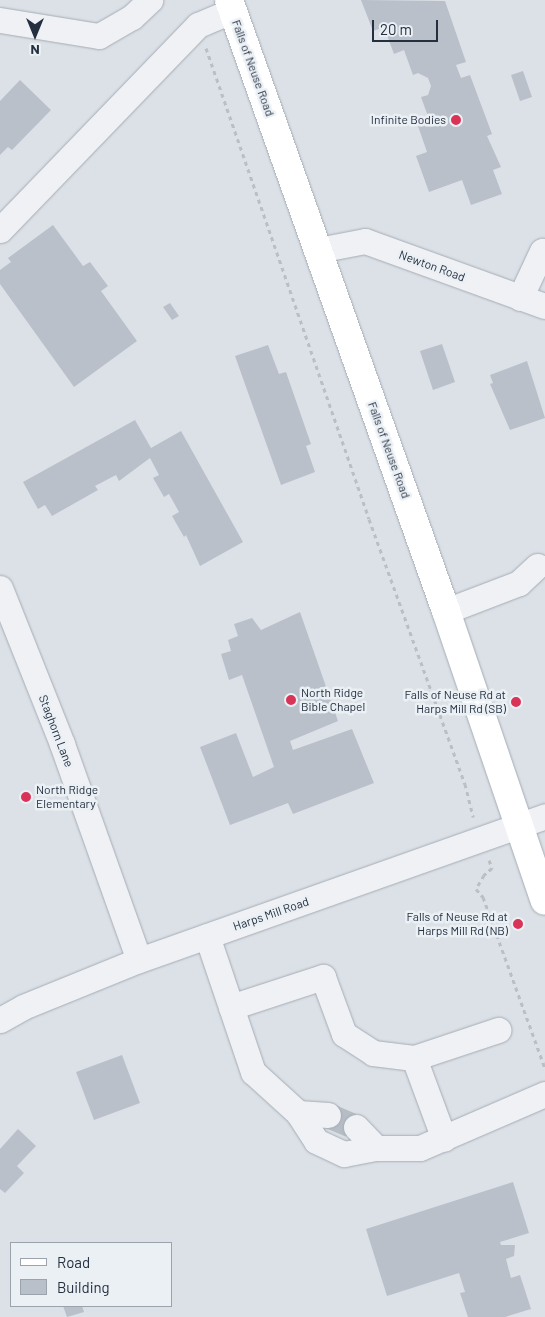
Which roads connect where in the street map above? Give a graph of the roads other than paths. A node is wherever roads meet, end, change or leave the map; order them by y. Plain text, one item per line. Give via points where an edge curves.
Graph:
1 (150, 0) edge
2 (231, 5) edge
3 (0, 20) edge
4 (0, 230) edge
5 (318, 250) junction
6 (542, 251) dead end
7 (520, 298) junction
8 (545, 306) edge
9 (537, 566) dead end
10 (0, 588) edge
11 (446, 611) junction
12 (545, 816) edge
13 (519, 826) junction
14 (545, 901) edge
15 (207, 936) junction
16 (139, 960) junction
17 (232, 1007) junction
18 (0, 1020) edge
19 (498, 1030) dead end
20 (414, 1058) junction
21 (545, 1094) edge
22 (298, 1112) junction
23 (327, 1120) tunnel mouth
24 (354, 1132) tunnel mouth
25 (444, 1138) junction
26 (376, 1148) junction

1 - 3 street via 132,17 99,36
2 - 4 street via 198,25
2 - 5 main road, Falls of Neuse Road
5 - 7 street, Newton Road via 365,241
5 - 11 main road, Falls of Neuse Road
6 - 7 street
7 - 8 street, Newton Road
9 - 11 street via 519,583
10 - 16 street, Staghorn Lane via 62,744
11 - 13 main road, Falls of Neuse Road
12 - 13 street, Harps Mill Road
13 - 14 main road, Falls of Neuse Road
13 - 15 street, Harps Mill Road
15 - 16 street, Harps Mill Road
15 - 17 street
16 - 18 street, Harps Mill Road
17 - 20 street via 323,978 344,1034 373,1053
17 - 22 street via 254,1072
19 - 20 street
20 - 25 street
21 - 25 street
22 - 23 street
22 - 26 street via 316,1141 344,1154
24 - 26 street
25 - 26 street via 420,1148

